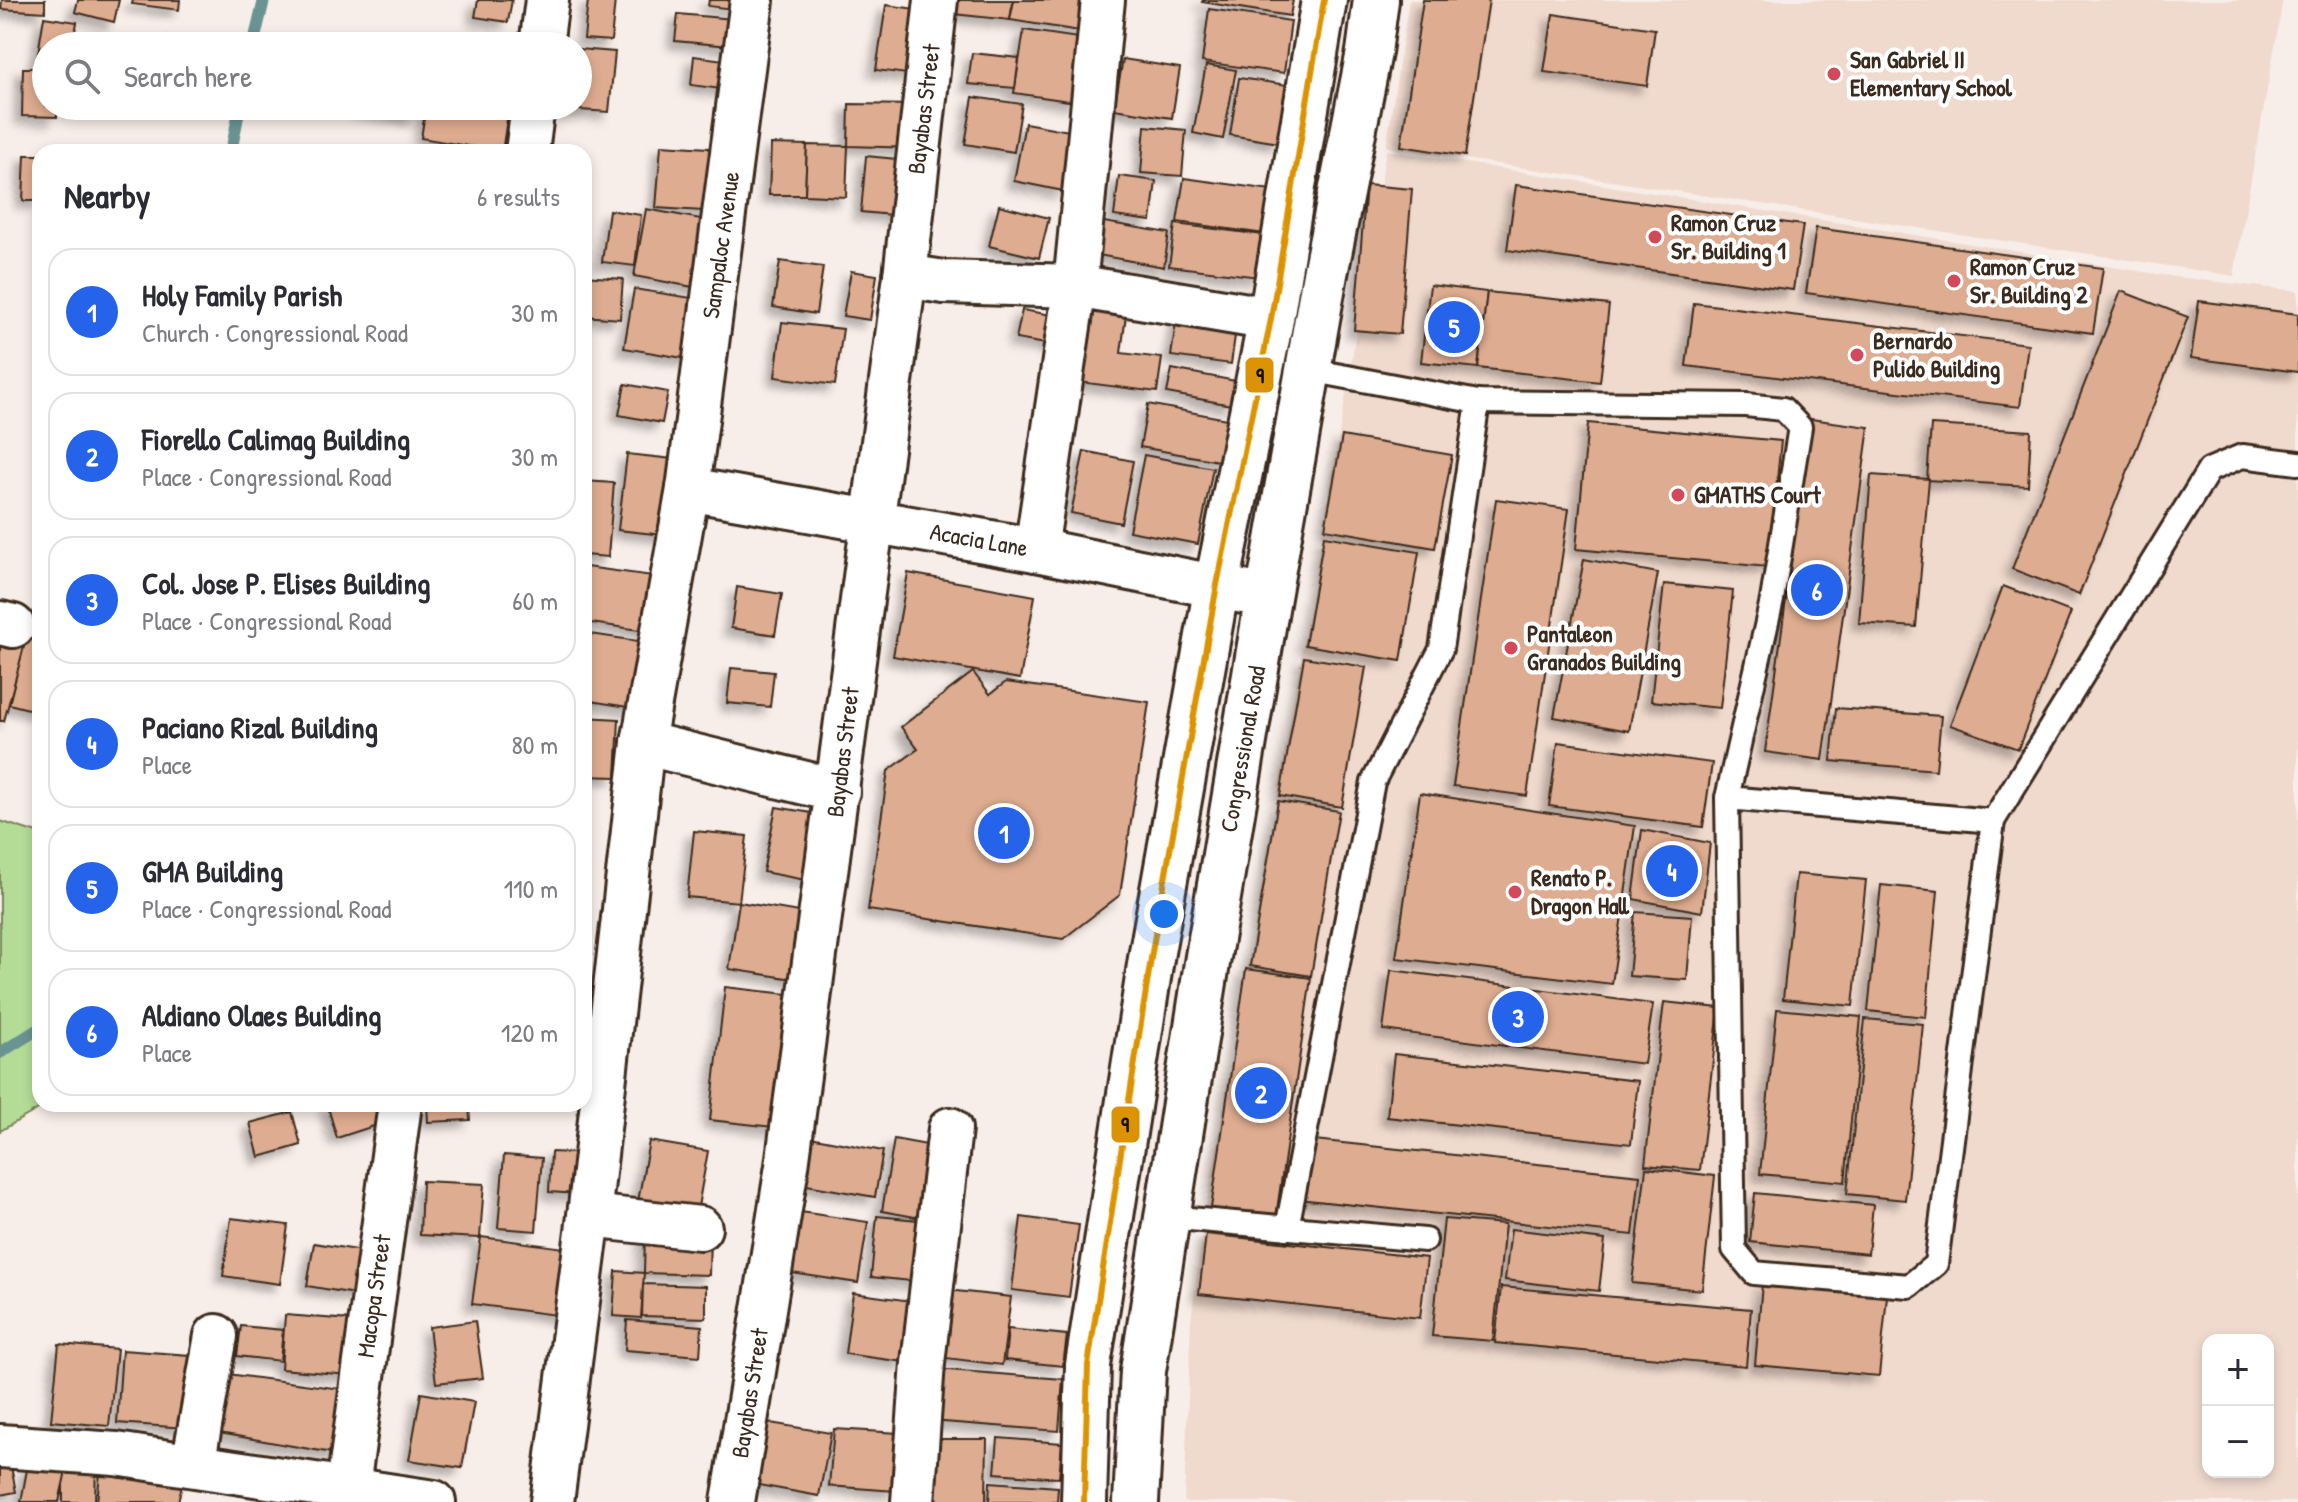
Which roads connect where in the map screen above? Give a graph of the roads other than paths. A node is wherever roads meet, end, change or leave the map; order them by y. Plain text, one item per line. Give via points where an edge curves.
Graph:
1 (547, 0) edge
2 (752, 0) edge
3 (936, 0) edge
4 (1103, 0) edge
5 (1324, 0) edge
6 (1376, 0) edge
7 (543, 32) edge
8 (531, 120) edge
9 (528, 144) edge
10 (905, 276) junction
11 (1075, 286) junction
12 (1271, 319) junction
13 (1310, 370) junction
14 (1478, 402) junction
15 (2298, 463) edge
16 (688, 489) junction
17 (873, 522) junction
18 (1036, 550) junction
19 (1217, 585) junction
20 (1268, 597) junction
21 (643, 743) junction
22 (838, 791) junction
23 (1727, 798) junction
24 (1993, 821) junction
25 (399, 1112) edge
26 (950, 1129) dead end
27 (589, 1216) junction
28 (1167, 1217) junction
29 (700, 1228) dead end
30 (1287, 1228) junction
31 (1425, 1240) dead end
32 (216, 1336) dead end
33 (0, 1446) edge
34 (193, 1465) junction
35 (347, 1495) edge
36 (434, 1502) edge
37 (552, 1502) edge
38 (733, 1502) edge
39 (913, 1502) edge
40 (1084, 1502) edge
41 (1136, 1502) edge

1 - 7 street
2 - 16 street, Sampaloc Avenue
3 - 10 street, Bayabas Street
4 - 11 street
5 - 12 main road
6 - 13 main road, Congressional Road
8 - 9 street
10 - 11 street
10 - 17 street, Bayabas Street
11 - 12 street
11 - 18 street
12 - 19 main road
13 - 14 lane
13 - 20 main road, Congressional Road
14 - 23 lane via 1746,405 1783,409 1800,427 1772,600
14 - 30 lane via 1441,649 1373,782
15 - 24 lane via 2242,456 2209,470
16 - 17 street, Acacia Lane
16 - 21 street, Sampaloc Avenue
17 - 18 street, Acacia Lane
17 - 22 street, Bayabas Street
18 - 19 street, Acacia Lane
19 - 20 street, Acacia Lane
19 - 40 main road via 1152,952 1088,1365
20 - 28 main road, Congressional Road
21 - 22 street
21 - 27 street, Sampaloc Avenue
22 - 38 street, Bayabas Street via 787,1166
23 - 24 lane
23 - 24 lane via 1734,1249 1754,1273 1909,1286 1936,1264
25 - 35 street, Macopa Street
26 - 39 street
27 - 29 street
27 - 37 street, Sampaloc Avenue
28 - 30 lane
28 - 41 main road, Congressional Road via 1143,1371
30 - 31 lane
32 - 34 street
33 - 34 street
34 - 35 street
35 - 36 street

